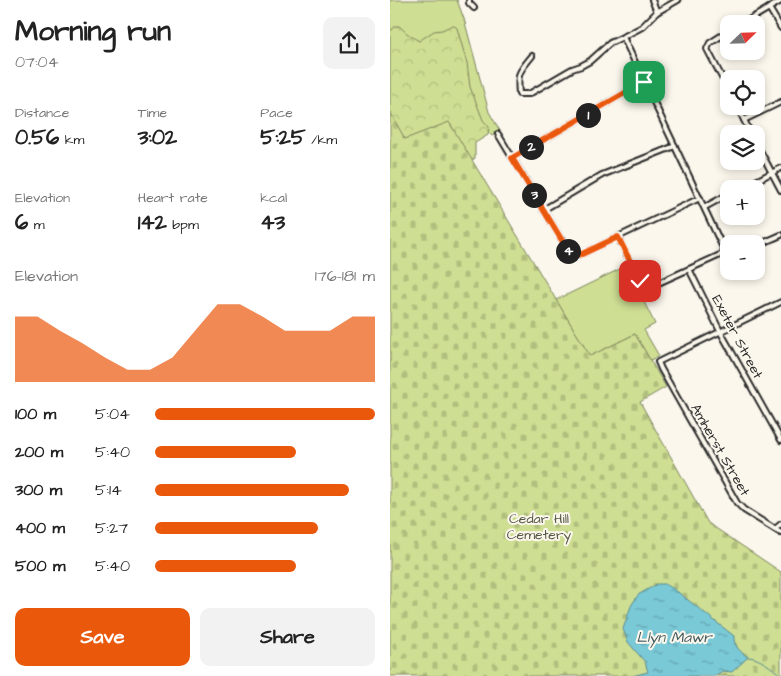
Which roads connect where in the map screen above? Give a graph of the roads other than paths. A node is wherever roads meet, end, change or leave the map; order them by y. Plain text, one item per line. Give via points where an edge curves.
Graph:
1 (469, 0) edge
2 (652, 0) edge
3 (678, 0) edge
4 (781, 1) edge
5 (474, 8) dead end
6 (769, 8) junction
7 (657, 12) junction
8 (757, 15) edge
9 (781, 28) edge
10 (622, 37) junction
11 (720, 38) edge
12 (532, 56) dead end
13 (720, 74) edge
14 (644, 82) junction
15 (781, 102) edge
16 (742, 115) edge
17 (744, 120) junction
18 (746, 125) edge
19 (498, 134) dead end
20 (675, 146) junction
21 (512, 158) junction
22 (765, 160) edge
23 (781, 168) edge
24 (772, 173) junction
25 (758, 180) edge
26 (781, 190) edge
27 (700, 198) junction
28 (720, 199) edge
29 (704, 207) junction
30 (543, 210) junction
31 (781, 235) edge
32 (618, 237) junction
33 (720, 238) edge
34 (765, 242) edge
35 (720, 254) edge
36 (689, 269) junction
37 (781, 302) edge
38 (720, 331) junction
39 (781, 440) edge
40 (781, 524) edge
41 (775, 529) junction
42 (781, 533) edge

1 - 5 street
2 - 7 street
3 - 7 street
4 - 6 street
6 - 8 street
6 - 9 street
7 - 10 street via 642,27
10 - 12 street via 581,66 529,94 519,94 517,77
10 - 14 street
11 - 13 street via 707,46
14 - 20 street
14 - 21 street
15 - 17 street
16 - 17 street
17 - 18 street
19 - 21 street
20 - 27 street
20 - 30 street via 602,175
21 - 30 street
22 - 24 street
23 - 24 street
24 - 25 street
24 - 26 street
27 - 29 street
27 - 32 street
28 - 29 street
29 - 33 street
30 - 32 street via 572,255 582,254
31 - 34 street
32 - 36 street via 644,288
35 - 36 street
36 - 38 street, Exeter Street
37 - 38 street
38 - 39 street, Exeter Street
38 - 41 street, Amherst Street via 658,364 737,503
40 - 41 street
41 - 42 street, Amherst Street

